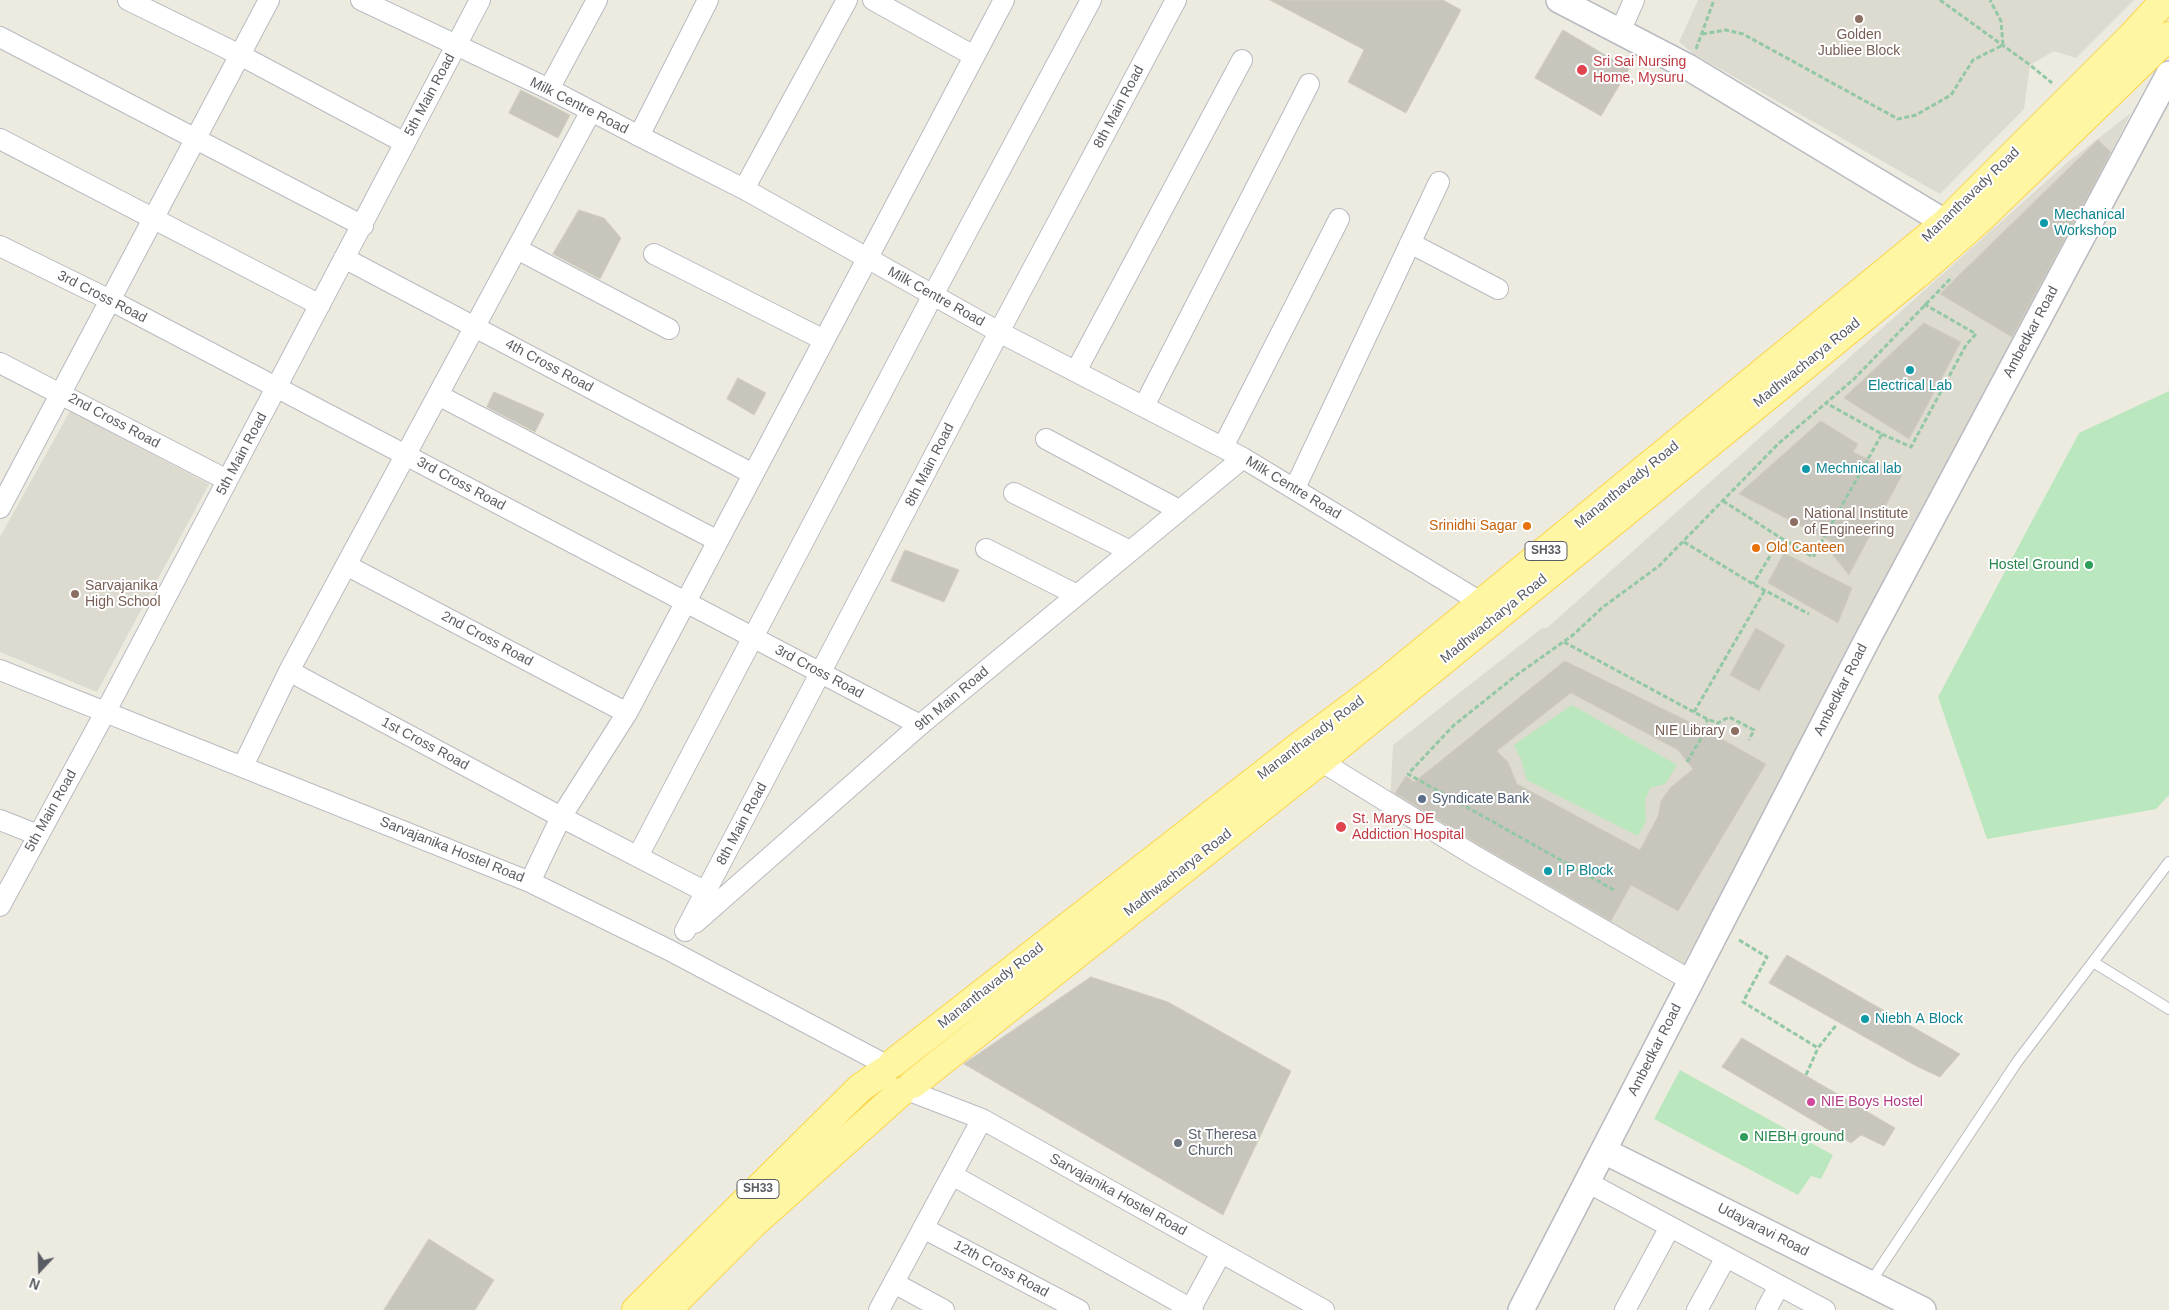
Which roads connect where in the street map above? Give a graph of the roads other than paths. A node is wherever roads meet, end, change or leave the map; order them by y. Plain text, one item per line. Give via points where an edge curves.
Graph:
1 (128, 0) edge
2 (269, 0) edge
3 (361, 0) edge
4 (480, 0) edge
5 (597, 0) edge
6 (708, 0) edge
7 (847, 0) edge
8 (873, 0) edge
9 (1004, 0) edge
10 (1091, 0) edge
11 (1176, 0) edge
12 (1559, 0) edge
13 (1634, 0) edge
14 (2165, 0) edge
15 (1620, 32) junction
16 (2169, 36) edge
17 (0, 37) edge
18 (457, 45) junction
19 (240, 55) junction
20 (974, 56) junction
21 (1242, 60) dead end
22 (2169, 74) edge
23 (1309, 84) dead end
24 (549, 89) junction
25 (591, 111) junction
26 (638, 136) junction
27 (0, 139) edge
28 (196, 139) junction
29 (405, 143) junction
30 (1439, 182) dead end
31 (744, 189) junction
32 (153, 218) junction
33 (1339, 219) dead end
34 (363, 226) junction
35 (1955, 228) junction
36 (1410, 243) junction
37 (0, 246) edge
38 (517, 249) junction
39 (654, 254) dead end
40 (344, 258) junction
41 (867, 258) junction
42 (1498, 289) dead end
43 (933, 295) junction
44 (110, 300) junction
45 (320, 306) junction
46 (475, 327) junction
47 (669, 329) dead end
48 (999, 332) junction
49 (824, 340) junction
50 (0, 363) edge
51 (1076, 371) junction
52 (276, 387) junction
53 (61, 394) junction
54 (438, 395) junction
55 (1144, 406) junction
56 (1046, 439) dead end
57 (1223, 448) junction
58 (406, 455) junction
59 (1243, 458) junction
60 (753, 474) junction
61 (227, 480) junction
62 (1295, 488) junction
63 (1014, 493) dead end
64 (2, 499) edge
65 (1179, 510) junction
66 (718, 541) junction
67 (986, 548) dead end
68 (1130, 552) junction
69 (346, 565) junction
70 (1077, 595) junction
71 (685, 602) junction
72 (1491, 609) junction
73 (753, 638) junction
74 (0, 670) edge
75 (289, 671) junction
76 (822, 673) junction
77 (106, 711) junction
78 (627, 714) junction
79 (920, 725) junction
80 (1298, 747) junction
81 (1320, 761) junction
82 (243, 766) junction
83 (561, 817) junction
84 (0, 820) edge
85 (38, 835) junction
86 (638, 856) junction
87 (2169, 862) edge
88 (530, 882) junction
89 (706, 892) junction
90 (0, 906) edge
91 (686, 931) junction
92 (669, 950) junction
93 (2093, 962) junction
94 (1690, 980) junction
95 (2169, 1009) edge
96 (888, 1067) junction
97 (907, 1089) junction
98 (982, 1120) junction
99 (1604, 1150) junction
100 (952, 1175) junction
101 (1587, 1182) junction
102 (1670, 1227) junction
103 (923, 1228) junction
104 (1221, 1252) junction
105 (1726, 1257) junction
106 (894, 1283) junction
107 (1869, 1283) junction
108 (1779, 1286) junction
109 (636, 1310) edge
110 (667, 1310) edge
111 (879, 1310) edge
112 (944, 1310) edge
113 (1079, 1310) edge
114 (1191, 1310) edge
115 (1324, 1310) edge
116 (1521, 1310) edge
117 (1624, 1310) edge
118 (1697, 1310) edge
119 (1766, 1310) edge
120 (1825, 1310) edge
121 (1923, 1310) edge

1 - 19 street
2 - 19 street
3 - 18 street, Milk Centre Road
4 - 18 street, 5th Main Road
5 - 24 street
6 - 26 street
7 - 31 street
8 - 20 street
9 - 20 street
10 - 43 street
11 - 48 street, 8th Main Road
12 - 15 street
13 - 15 street
14 - 35 main road, Mananthavady Road / SH33 via 2070,98
15 - 35 street via 1696,72
16 - 35 main road
17 - 28 street
18 - 24 street, Milk Centre Road
18 - 29 street, 5th Main Road
19 - 28 street
19 - 29 street
20 - 41 street
21 - 51 street
22 - 94 street, Ambedkar Road
23 - 55 street
24 - 25 street, Milk Centre Road
25 - 26 street, Milk Centre Road
25 - 38 street
26 - 31 street, Milk Centre Road
27 - 32 street
28 - 32 street
28 - 34 street
29 - 34 street, 5th Main Road
30 - 36 street
31 - 41 street, Milk Centre Road
32 - 44 street
32 - 45 street
33 - 57 street
34 - 40 street, 5th Main Road
35 - 72 main road, Mananthavady Road / SH33
36 - 42 street
36 - 62 street
37 - 44 street, 3rd Cross Road
38 - 46 street
38 - 47 street
39 - 49 street
40 - 45 street, 5th Main Road
40 - 46 street, 4th Cross Road
41 - 43 street, Milk Centre Road
41 - 49 street
43 - 48 street, Milk Centre Road
43 - 73 street
44 - 52 street, 3rd Cross Road
44 - 53 street
45 - 52 street, 5th Main Road
46 - 54 street
46 - 60 street, 4th Cross Road
48 - 51 street, Milk Centre Road
48 - 76 street, 8th Main Road
49 - 60 street
50 - 53 street, 2nd Cross Road
51 - 55 street, Milk Centre Road
52 - 58 street, 3rd Cross Road
52 - 61 street, 5th Main Road
53 - 61 street, 2nd Cross Road
53 - 64 street
54 - 58 street
54 - 66 street
55 - 57 street, Milk Centre Road
56 - 65 street
57 - 59 street, Milk Centre Road
58 - 69 street
58 - 71 street, 3rd Cross Road
59 - 62 street, Milk Centre Road
59 - 65 street, 9th Main Road
60 - 66 street
61 - 77 street, 5th Main Road
62 - 72 street, Milk Centre Road
63 - 68 street
65 - 68 street, 9th Main Road
66 - 71 street
67 - 70 street
68 - 70 street, 9th Main Road
69 - 75 street
69 - 78 street, 2nd Cross Road
70 - 79 street, 9th Main Road
71 - 73 street, 3rd Cross Road
71 - 78 street
72 - 80 main road, Mananthavady Road / SH33
72 - 81 main road, Madhwacharya Road
73 - 76 street, 3rd Cross Road
73 - 86 street
74 - 77 street, Sarvajanika Hostel Road
75 - 82 street
75 - 83 street, 1st Cross Road
76 - 79 street, 3rd Cross Road
76 - 89 street, 8th Main Road
77 - 82 street, Sarvajanika Hostel Road
77 - 85 street, 5th Main Road
78 - 83 street
79 - 91 street, 9th Main Road
80 - 81 street
80 - 96 main road, Mananthavady Road / SH33
81 - 94 street via 1475,856
81 - 97 main road, Madhwacharya Road
82 - 88 street, Sarvajanika Hostel Road
83 - 86 street, 1st Cross Road
83 - 88 street
84 - 85 street
85 - 90 street, 5th Main Road
86 - 89 street, 1st Cross Road
87 - 93 lane
88 - 92 street, Sarvajanika Hostel Road
89 - 91 street, 8th Main Road
91 - 92 street, 9th Main Road
92 - 96 street, Sarvajanika Hostel Road
93 - 95 lane
93 - 107 lane via 2017,1062
94 - 99 street, Ambedkar Road
96 - 97 main road via 902,1062 909,1066 914,1074
96 - 109 main road, Mananthavady Road / SH33 via 860,1088
97 - 98 street, Sarvajanika Hostel Road
97 - 110 main road, Madhwacharya Road via 754,1223
98 - 100 street
98 - 104 street, Sarvajanika Hostel Road
99 - 101 street, Ambedkar Road
99 - 107 street, Udayaravi Road
100 - 103 street
100 - 114 street
101 - 102 street
101 - 116 street, Ambedkar Road
102 - 105 street
102 - 117 street
103 - 106 street
103 - 113 street, 12th Cross Road
104 - 114 street
104 - 115 street, Sarvajanika Hostel Road
105 - 108 street
105 - 118 street
106 - 111 street
106 - 112 street
107 - 121 street, Udayaravi Road
108 - 119 street
108 - 120 street

